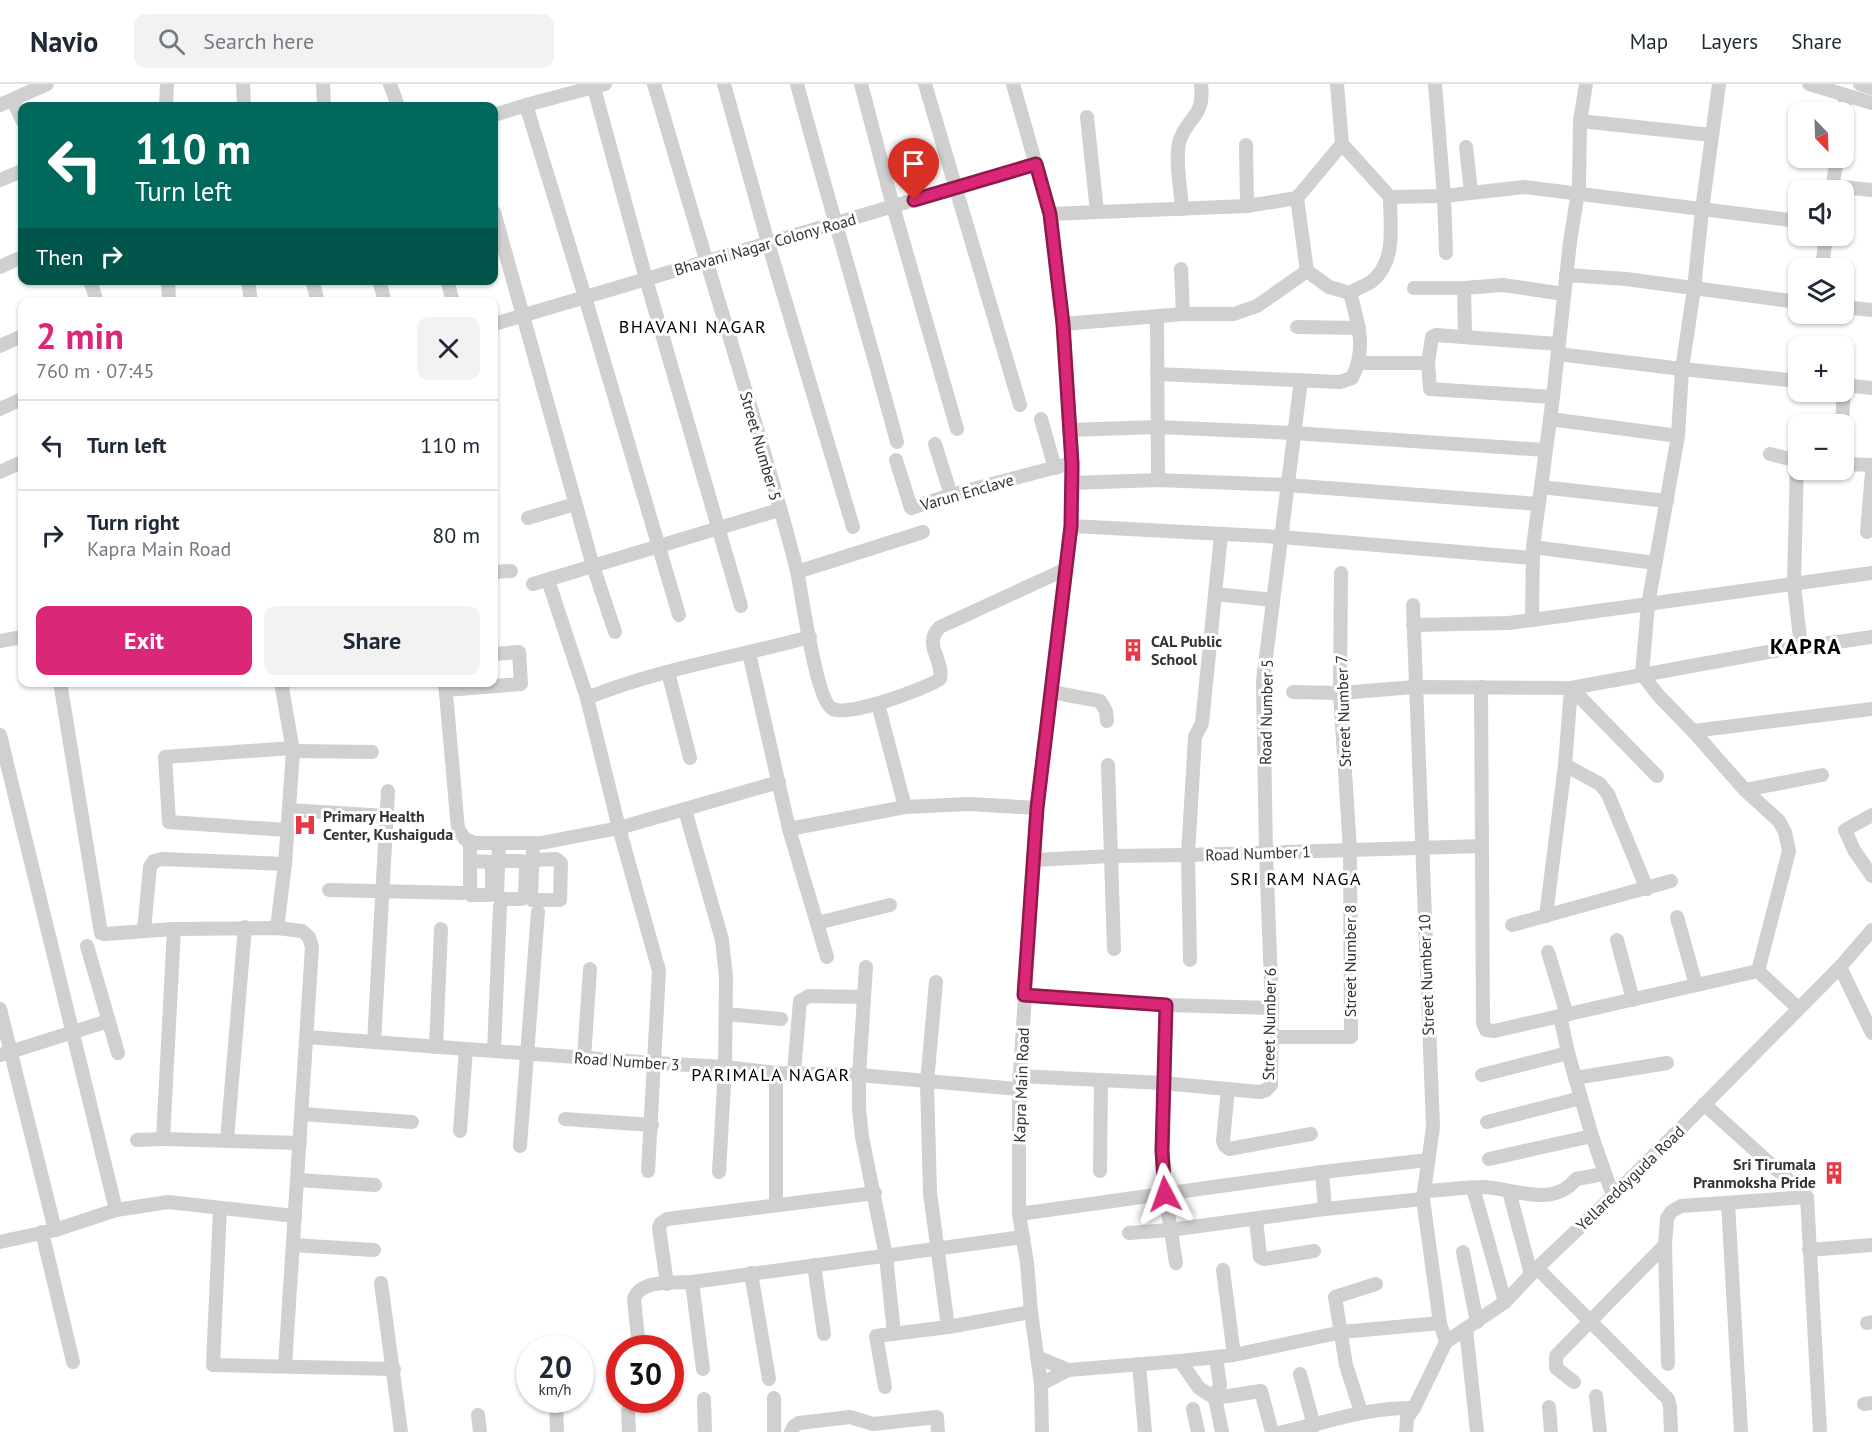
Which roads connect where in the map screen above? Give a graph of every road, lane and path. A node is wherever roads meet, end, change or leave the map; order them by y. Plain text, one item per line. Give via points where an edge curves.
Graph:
1 (47, 84) edge
2 (167, 84) edge
3 (243, 84) edge
4 (323, 84) edge
5 (390, 84) edge
6 (654, 84) edge
7 (724, 84) edge
8 (797, 84) edge
9 (861, 84) edge
10 (925, 84) edge
11 (1013, 84) edge
12 (1201, 84) edge
13 (1337, 84) edge
14 (1435, 84) edge
15 (1586, 84) edge
16 (1719, 84) edge
17 (1809, 84) edge
18 (600, 86) edge
19 (1846, 96) junction
20 (6, 102) edge
21 (166, 102) edge
22 (244, 102) edge
23 (324, 102) edge
24 (397, 102) edge
25 (1845, 102) edge
26 (1872, 104) edge
27 (526, 105) junction
28 (498, 115) edge
29 (18, 116) edge
30 (1087, 117) dead end
31 (1580, 121) junction
32 (1712, 135) junction
33 (1342, 144) junction
34 (1246, 145) dead end
35 (1466, 147) dead end
36 (1036, 164) junction
37 (18, 173) edge
38 (0, 180) edge
39 (954, 188) junction
40 (1854, 189) edge
41 (1872, 190) edge
42 (1471, 192) junction
43 (1576, 194) junction
44 (1444, 196) junction
45 (1390, 197) junction
46 (1297, 198) junction
47 (893, 206) junction
48 (1247, 206) junction
49 (1182, 209) junction
50 (1702, 210) junction
51 (1097, 212) junction
52 (1050, 214) junction
53 (1788, 220) edge
54 (834, 224) junction
55 (498, 226) edge
56 (768, 243) junction
57 (1446, 253) dead end
58 (18, 259) edge
59 (706, 261) junction
60 (0, 267) edge
61 (1181, 269) dead end
62 (1307, 272) junction
63 (1566, 275) junction
64 (646, 279) junction
65 (1414, 288) dead end
66 (1464, 288) junction
67 (1694, 289) junction
68 (1350, 293) junction
69 (1564, 294) junction
70 (585, 297) junction
71 (1788, 301) edge
72 (1854, 308) edge
73 (1872, 310) edge
74 (1183, 314) junction
75 (523, 315) junction
76 (1157, 316) junction
77 (498, 323) edge
78 (1063, 324) junction
79 (1297, 327) dead end
80 (1359, 328) junction
81 (1465, 335) junction
82 (18, 338) edge
83 (0, 346) edge
84 (1558, 349) junction
85 (1360, 363) junction
86 (1428, 363) junction
87 (1682, 369) junction
88 (1157, 374) junction
89 (1301, 380) junction
90 (1788, 380) edge
91 (1854, 386) edge
92 (1872, 388) edge
93 (1553, 398) junction
94 (18, 401) edge
95 (1020, 405) dead end
96 (0, 409) edge
97 (1041, 419) dead end
98 (1550, 419) junction
99 (1157, 427) junction
100 (957, 429) dead end
101 (1069, 430) junction
102 (1294, 433) junction
103 (1678, 436) junction
104 (897, 442) dead end
105 (936, 444) dead end
106 (1545, 450) junction
107 (1770, 454) dead end
108 (1788, 458) edge
109 (896, 460) dead end
110 (18, 464) edge
111 (1072, 464) junction
112 (1854, 464) edge
113 (1872, 465) edge
114 (1054, 468) junction
115 (0, 472) edge
116 (1872, 472) edge
117 (1158, 480) junction
118 (1797, 480) edge
119 (1073, 483) junction
120 (1287, 485) junction
121 (1541, 487) junction
122 (951, 495) junction
123 (1667, 501) junction
124 (575, 504) junction
125 (1538, 504) junction
126 (779, 510) junction
127 (528, 518) dead end
128 (1071, 526) junction
129 (853, 527) dead end
130 (719, 528) junction
131 (923, 532) dead end
132 (1867, 532) dead end
133 (1221, 535) junction
134 (1281, 537) junction
135 (658, 547) junction
136 (1533, 553) junction
137 (1655, 563) junction
138 (593, 566) junction
139 (1066, 569) junction
140 (511, 571) dead end
141 (498, 572) edge
142 (797, 572) junction
143 (1341, 573) dead end
144 (1872, 573) edge
145 (548, 580) junction
146 (533, 584) dead end
147 (1794, 585) junction
148 (1215, 594) junction
149 (1273, 600) junction
150 (1413, 605) dead end
151 (1648, 605) junction
152 (741, 606) dead end
153 (679, 615) dead end
154 (1532, 620) junction
155 (1413, 625) junction
156 (615, 632) dead end
157 (810, 637) junction
158 (1872, 637) edge
159 (18, 638) edge
160 (0, 641) edge
161 (1801, 647) junction
162 (498, 654) edge
163 (750, 654) junction
164 (668, 672) junction
165 (1642, 674) junction
166 (498, 685) edge
167 (61, 687) edge
168 (282, 687) edge
169 (446, 687) edge
170 (1415, 687) junction
171 (1481, 687) junction
172 (1570, 688) junction
173 (1051, 692) junction
174 (1293, 692) dead end
175 (1340, 693) junction
176 (587, 698) junction
177 (878, 704) junction
178 (1872, 709) edge
179 (1107, 721) dead end
180 (1693, 731) junction
181 (0, 735) edge
182 (293, 750) junction
183 (372, 752) dead end
184 (690, 758) dead end
185 (1108, 765) dead end
186 (1565, 765) junction
187 (1821, 775) dead end
188 (1657, 776) dead end
189 (779, 782) junction
190 (1745, 790) junction
191 (388, 791) dead end
192 (905, 807) junction
193 (1037, 808) junction
194 (289, 810) junction
195 (686, 810) junction
196 (1872, 815) edge
197 (386, 816) junction
198 (619, 828) junction
199 (789, 829) junction
200 (287, 830) junction
201 (470, 841) junction
202 (499, 843) junction
203 (533, 843) junction
204 (1482, 846) junction
205 (1422, 848) junction
206 (1350, 850) junction
207 (1266, 853) junction
208 (1188, 855) junction
209 (1112, 856) junction
210 (532, 860) dead end
211 (470, 861) dead end
212 (499, 861) dead end
213 (1035, 861) junction
214 (285, 864) junction
215 (1872, 876) edge
216 (1671, 881) dead end
217 (1647, 889) junction
218 (330, 890) dead end
219 (382, 890) junction
220 (462, 893) dead end
221 (890, 904) dead end
222 (500, 906) dead end
223 (538, 912) dead end
224 (1546, 916) junction
225 (1677, 916) dead end
226 (817, 923) junction
227 (1512, 925) dead end
228 (245, 927) junction
229 (277, 928) junction
230 (174, 929) junction
231 (441, 929) dead end
232 (144, 930) junction
233 (1872, 930) edge
234 (1617, 940) dead end
235 (87, 946) dead end
236 (1114, 949) dead end
237 (1548, 952) dead end
238 (827, 957) dead end
239 (1190, 960) dead end
240 (866, 967) dead end
241 (1840, 967) junction
242 (590, 969) dead end
243 (1758, 971) junction
244 (936, 981) dead end
245 (1696, 985) junction
246 (1024, 995) junction
247 (864, 997) junction
248 (1633, 1000) junction
249 (1166, 1005) junction
250 (1272, 1008) junction
251 (1798, 1008) junction
252 (0, 1009) edge
253 (726, 1014) junction
254 (1563, 1016) junction
255 (781, 1019) dead end
256 (108, 1021) junction
257 (73, 1032) junction
258 (1872, 1033) edge
259 (307, 1037) junction
260 (1272, 1037) junction
261 (374, 1042) junction
262 (435, 1047) junction
263 (466, 1049) junction
264 (494, 1051) junction
265 (5, 1053) edge
266 (118, 1053) dead end
267 (1568, 1053) junction
268 (527, 1054) junction
269 (584, 1058) junction
270 (654, 1063) junction
271 (1667, 1064) dead end
272 (725, 1067) junction
273 (776, 1073) junction
274 (794, 1073) junction
275 (1482, 1075) dead end
276 (859, 1076) junction
277 (1575, 1078) junction
278 (1101, 1080) junction
279 (927, 1082) junction
280 (1019, 1082) junction
281 (1162, 1083) junction
282 (1228, 1089) junction
283 (1581, 1098) junction
284 (1704, 1104) junction
285 (302, 1114) junction
286 (565, 1119) dead end
287 (412, 1122) dead end
288 (1487, 1122) dead end
289 (652, 1125) junction
290 (460, 1131) dead end
291 (1311, 1134) dead end
292 (1592, 1136) junction
293 (163, 1139) junction
294 (137, 1140) dead end
295 (227, 1140) junction
296 (300, 1143) junction
297 (520, 1146) dead end
298 (1489, 1159) dead end
299 (1428, 1160) junction
300 (648, 1171) dead end
301 (1100, 1171) dead end
302 (719, 1172) dead end
303 (1322, 1172) junction
304 (1604, 1174) junction
305 (298, 1180) junction
306 (375, 1185) dead end
307 (1473, 1188) junction
308 (1509, 1191) junction
309 (875, 1193) junction
310 (1165, 1194) junction
311 (1424, 1195) junction
312 (1613, 1196) junction
313 (1807, 1197) junction
314 (1728, 1203) junction
315 (776, 1205) junction
316 (220, 1208) junction
317 (1325, 1209) junction
318 (116, 1210) junction
319 (1019, 1214) junction
320 (295, 1216) junction
321 (1256, 1219) junction
322 (1170, 1230) junction
323 (48, 1231) junction
324 (1129, 1233) dead end
325 (1023, 1237) junction
326 (0, 1242) edge
327 (293, 1245) junction
328 (1665, 1245) junction
329 (1872, 1245) edge
330 (374, 1250) dead end
331 (937, 1250) junction
332 (1809, 1250) junction
333 (1314, 1251) dead end
334 (1463, 1252) dead end
335 (886, 1256) junction
336 (1176, 1263) dead end
337 (814, 1265) junction
338 (1223, 1270) dead end
339 (1534, 1271) junction
340 (751, 1274) junction
341 (692, 1282) junction
342 (381, 1283) dead end
343 (667, 1284) junction
344 (1376, 1284) dead end
345 (1505, 1302) junction
346 (1031, 1312) junction
347 (1589, 1321) junction
348 (1440, 1323) junction
349 (1472, 1326) junction
350 (948, 1327) junction
351 (1342, 1332) junction
352 (824, 1334) dead end
353 (894, 1334) junction
354 (638, 1335) edge
355 (1446, 1342) junction
356 (1234, 1355) junction
357 (1037, 1357) junction
358 (1216, 1357) junction
359 (1180, 1361) junction
360 (74, 1362) dead end
361 (1139, 1364) junction
362 (1668, 1364) dead end
363 (285, 1366) junction
364 (394, 1369) junction
365 (703, 1369) dead end
366 (1068, 1370) junction
367 (1300, 1374) dead end
368 (1040, 1378) junction
369 (769, 1379) dead end
370 (1574, 1382) dead end
371 (885, 1387) dead end
372 (1596, 1396) dead end
373 (774, 1398) dead end
374 (1215, 1398) junction
375 (704, 1399) dead end
376 (1549, 1407) dead end
377 (1414, 1408) junction
378 (1193, 1409) dead end
379 (1361, 1412) junction
380 (556, 1413) edge
381 (628, 1413) edge
382 (478, 1415) dead end
383 (1314, 1426) junction
384 (400, 1432) edge
385 (480, 1432) edge
386 (557, 1432) edge
387 (629, 1432) edge
388 (705, 1432) edge
389 (774, 1432) edge
390 (791, 1432) edge
391 (938, 1432) edge
392 (1042, 1432) edge
393 (1145, 1432) edge
394 (1198, 1432) edge
395 (1222, 1432) edge
396 (1272, 1432) edge
397 (1282, 1432) edge
398 (1406, 1432) edge
399 (1477, 1432) edge
400 (1551, 1432) edge
401 (1600, 1432) edge
402 (1671, 1432) edge
403 (1741, 1432) edge
404 (1820, 1432) edge

1 - 20 street
2 - 21 street
3 - 22 street
4 - 23 street
5 - 24 street
6 - 59 street, Street Number 5
7 - 56 street
8 - 54 street
9 - 47 street
10 - 39 street
11 - 36 street, Kapra Main Road
12 - 49 street via 1200,110 1183,133 1178,149
13 - 33 street
14 - 44 street
15 - 31 street
16 - 32 street
17 - 19 street
18 - 27 street
18 - 64 street
19 - 25 street
19 - 26 street
20 - 29 street
27 - 28 street
27 - 70 street
30 - 51 street
31 - 32 street
31 - 43 street
32 - 50 street
33 - 45 street
33 - 46 street
34 - 48 street
35 - 42 street
36 - 39 street, Bhavani Nagar Colony Road
36 - 52 street, Kapra Main Road
37 - 38 street
39 - 47 street, Bhavani Nagar Colony Road
39 - 95 street
40 - 41 street
42 - 43 street via 1524,187
42 - 44 street
43 - 50 street
43 - 63 street
44 - 45 street
44 - 57 street
45 - 68 street via 1391,247 1383,268 1372,281
46 - 48 street
46 - 62 street
47 - 54 street, Bhavani Nagar Colony Road
47 - 100 street
48 - 49 street
49 - 51 street
50 - 53 street
50 - 67 street
51 - 52 street
52 - 78 street, Kapra Main Road
54 - 56 street, Bhavani Nagar Colony Road
54 - 104 street
55 - 75 street
56 - 59 street, Bhavani Nagar Colony Road
56 - 129 street
58 - 60 street
59 - 64 street, Bhavani Nagar Colony Road
59 - 126 street, Street Number 5
61 - 74 street
62 - 68 street via 1329,287
62 - 74 street via 1245,311
63 - 67 street
63 - 69 street
64 - 70 street, Bhavani Nagar Colony Road
64 - 130 street
65 - 66 street
66 - 69 street via 1503,285
66 - 81 street
67 - 71 street
67 - 87 street
68 - 80 street
69 - 84 street
70 - 75 street, Bhavani Nagar Colony Road
70 - 135 street
72 - 73 street
74 - 76 street
75 - 77 street, Bhavani Nagar Colony Road
75 - 124 street
76 - 78 street
76 - 88 street
78 - 101 street, Kapra Main Road
79 - 80 street
80 - 85 street
81 - 84 street
81 - 86 street via 1432,337
82 - 83 street
84 - 87 street
84 - 93 street
85 - 86 street
85 - 89 street via 1352,378 1340,382
86 - 93 street via 1430,389
87 - 90 street
87 - 103 street
88 - 89 street
88 - 99 street
89 - 102 street, Road Number 5
91 - 92 street
93 - 98 street
94 - 96 street
97 - 114 street
98 - 103 street
98 - 106 street
99 - 101 street
99 - 102 street
99 - 117 street
101 - 111 street, Kapra Main Road
102 - 106 street
102 - 120 street, Road Number 5
103 - 123 street
105 - 122 street
106 - 121 street
107 - 108 street
109 - 122 street, Varun Enclave via 910,508
110 - 115 street
111 - 114 street, Varun Enclave
111 - 119 street, Kapra Main Road
112 - 113 street
114 - 122 street, Varun Enclave
116 - 132 street
117 - 119 street
117 - 120 street
118 - 147 street
119 - 128 street, Kapra Main Road
120 - 125 street
120 - 134 street, Road Number 5
121 - 123 street
121 - 125 street
123 - 137 street
124 - 127 street
124 - 138 street
125 - 136 street
126 - 130 street
126 - 142 street, Street Number 5
128 - 133 street
128 - 139 street, Kapra Main Road
130 - 135 street
130 - 152 street
131 - 142 street
133 - 134 street
133 - 148 street
134 - 136 street
134 - 149 street, Road Number 5
135 - 138 street
135 - 153 street
136 - 137 street
136 - 154 street
137 - 151 street
138 - 145 street
138 - 156 street
139 - 173 street, Kapra Main Road
139 - 177 street, Street Number 5 via 940,627 932,641 942,671 940,679
140 - 141 street
142 - 157 street, Street Number 5
143 - 175 street, Street Number 7
144 - 147 street
145 - 146 street
145 - 176 street
147 - 151 street
147 - 161 street
148 - 149 street
148 - 208 street via 1202,723 1195,737
149 - 207 street, Road Number 5 via 1263,681
150 - 155 street, Street Number 10
151 - 154 street
151 - 165 street
154 - 155 street
155 - 170 street, Street Number 10
157 - 163 street
157 - 177 street, Street Number 5 via 825,703 839,711
158 - 161 street
159 - 160 street
161 - 165 street
162 - 166 street via 519,652 521,684
163 - 164 street
163 - 189 street
164 - 176 street
164 - 184 street
165 - 172 street
165 - 180 street
167 - 232 street via 102,933
168 - 182 street
169 - 201 street via 458,829
170 - 171 street
170 - 175 street
170 - 205 street, Street Number 10
171 - 172 street
171 - 204 street
172 - 186 street
172 - 188 street
173 - 179 street via 1100,701 1107,711
173 - 193 street, Kapra Main Road
174 - 175 street
175 - 206 street, Street Number 7
176 - 198 street
177 - 192 street
178 - 180 street
180 - 190 street
181 - 257 street
182 - 183 street
182 - 194 street
182 - 200 street via 165,757 169,822
185 - 209 street
186 - 217 street via 1600,784 1608,794
186 - 224 street
187 - 190 street
189 - 195 street
189 - 199 street
190 - 243 street via 1779,821 1789,851
191 - 197 street
192 - 193 street via 969,804
192 - 199 street
193 - 213 street, Kapra Main Road
194 - 197 street
194 - 200 street
195 - 198 street
195 - 253 street via 722,940
196 - 215 street via 1845,830
197 - 219 street
198 - 203 street
198 - 270 street via 659,971
199 - 226 street
200 - 214 street
201 - 202 street
201 - 211 street
202 - 203 street
202 - 212 street
203 - 210 street
204 - 205 street, Road Number 1
204 - 254 street via 1486,1030
205 - 206 street, Road Number 1
205 - 299 street, Street Number 10 via 1433,1127
206 - 207 street, Road Number 1
206 - 260 street, Street Number 8 via 1351,1037
207 - 208 street, Road Number 1
207 - 250 street, Street Number 6
208 - 209 street, Road Number 1
208 - 239 street
209 - 213 street, Road Number 1
209 - 236 street
213 - 246 street, Kapra Main Road
214 - 229 street
214 - 232 street via 154,861 150,867
216 - 217 street
217 - 224 street
218 - 219 street
219 - 220 street
219 - 261 street
221 - 226 street
222 - 264 street
223 - 268 street
224 - 227 street
225 - 245 street
226 - 238 street
228 - 229 street
228 - 230 street
228 - 295 street
229 - 259 street via 302,931 312,946
230 - 232 street
230 - 293 street
231 - 262 street
233 - 241 street, Yellareddyguda Road
234 - 248 street
235 - 256 street
237 - 254 street
240 - 247 street
241 - 251 street, Yellareddyguda Road
241 - 258 street
242 - 269 street
243 - 245 street
243 - 251 street
244 - 279 street
245 - 248 street
246 - 249 street
246 - 280 street, Kapra Main Road
247 - 274 street via 809,996 800,1001
247 - 276 street
248 - 254 street
249 - 250 street
249 - 281 street
250 - 260 street, Street Number 6
251 - 284 street, Yellareddyguda Road
252 - 265 street
253 - 255 street
253 - 272 street
254 - 267 street
256 - 257 street
256 - 266 street
257 - 265 street
257 - 318 street
259 - 261 street, Road Number 3
259 - 285 street
260 - 282 street, Street Number 6 via 1271,1085 1260,1092
261 - 262 street, Road Number 3
262 - 263 street, Road Number 3
263 - 264 street, Road Number 3
263 - 290 street
264 - 268 street, Road Number 3
265 - 323 street
267 - 275 street
267 - 277 street
268 - 269 street, Road Number 3
268 - 297 street
269 - 270 street, Road Number 3
270 - 272 street, Road Number 3
270 - 289 street
271 - 277 street
272 - 273 street, Road Number 3
272 - 302 street
273 - 274 street, Road Number 3
273 - 315 street
274 - 276 street, Road Number 3
276 - 279 street, Road Number 3
276 - 309 street via 862,1137
277 - 283 street
278 - 280 street, Road Number 3
278 - 281 street, Street Number 6
278 - 301 street
279 - 280 street, Road Number 3
279 - 331 street via 930,1193
280 - 319 street, Kapra Main Road
281 - 282 street, Street Number 6
281 - 310 street
282 - 291 street via 1223,1140 1229,1149
283 - 288 street
283 - 292 street
284 - 312 street, Yellareddyguda Road
284 - 313 street
285 - 287 street
285 - 296 street
286 - 289 street
289 - 300 street
292 - 298 street
292 - 304 street
293 - 294 street
293 - 295 street
295 - 296 street
296 - 305 street
299 - 303 street
299 - 311 street, Street Number 10
303 - 310 street
303 - 317 street
304 - 308 street via 1576,1179 1559,1192 1537,1196
304 - 312 street
305 - 306 street
305 - 320 street
307 - 308 street
307 - 311 street
307 - 345 street
308 - 339 street
309 - 315 street
309 - 335 street
310 - 319 street
310 - 322 street
311 - 317 street
311 - 348 street, Street Number 10
312 - 339 street, Yellareddyguda Road
313 - 314 street
313 - 332 street
314 - 328 street via 1681,1206 1672,1211 1667,1218
314 - 403 street
315 - 343 street via 660,1223
316 - 318 street via 168,1202
316 - 320 street
316 - 363 street via 213,1365
317 - 321 street
318 - 323 street
319 - 325 street, Kapra Main Road
320 - 327 street
321 - 322 street
321 - 333 street via 1259,1253 1264,1260
322 - 324 street
322 - 336 street
323 - 326 street
323 - 360 street
325 - 331 street
325 - 346 street, Kapra Main Road
327 - 330 street
327 - 363 street
328 - 347 street
328 - 362 street
329 - 332 street
331 - 335 street
331 - 350 street
332 - 404 street
334 - 349 street
335 - 337 street
335 - 353 street
337 - 340 street
337 - 352 street
338 - 356 street
339 - 345 street, Yellareddyguda Road
339 - 347 street
340 - 341 street
340 - 369 street
341 - 343 street
341 - 365 street
342 - 364 street
343 - 354 street via 643,1287 636,1293
344 - 351 street via 1335,1297
345 - 349 street, Yellareddyguda Road
346 - 350 street
346 - 357 street, Kapra Main Road
347 - 370 street via 1556,1356 1556,1368
347 - 402 street via 1668,1399
348 - 351 street
348 - 355 street, Street Number 10
349 - 355 street, Yellareddyguda Road
349 - 399 street
350 - 353 street
351 - 356 street
351 - 379 street
353 - 371 street via 876,1336
355 - 377 street
356 - 358 street
357 - 366 street
357 - 368 street, Kapra Main Road
358 - 359 street
358 - 374 street via 1220,1385
359 - 361 street
359 - 374 street via 1199,1388
361 - 366 street
361 - 393 street
363 - 364 street
364 - 384 street
366 - 368 street
367 - 383 street
368 - 392 street, Kapra Main Road
372 - 401 street
373 - 389 street
374 - 395 street
374 - 396 street via 1261,1391
375 - 388 street
376 - 400 street
377 - 379 street
377 - 398 street via 1407,1418
378 - 394 street
379 - 383 street
380 - 386 street
381 - 387 street
382 - 385 street
383 - 397 street
390 - 391 street via 799,1423 850,1417 873,1424 937,1417

